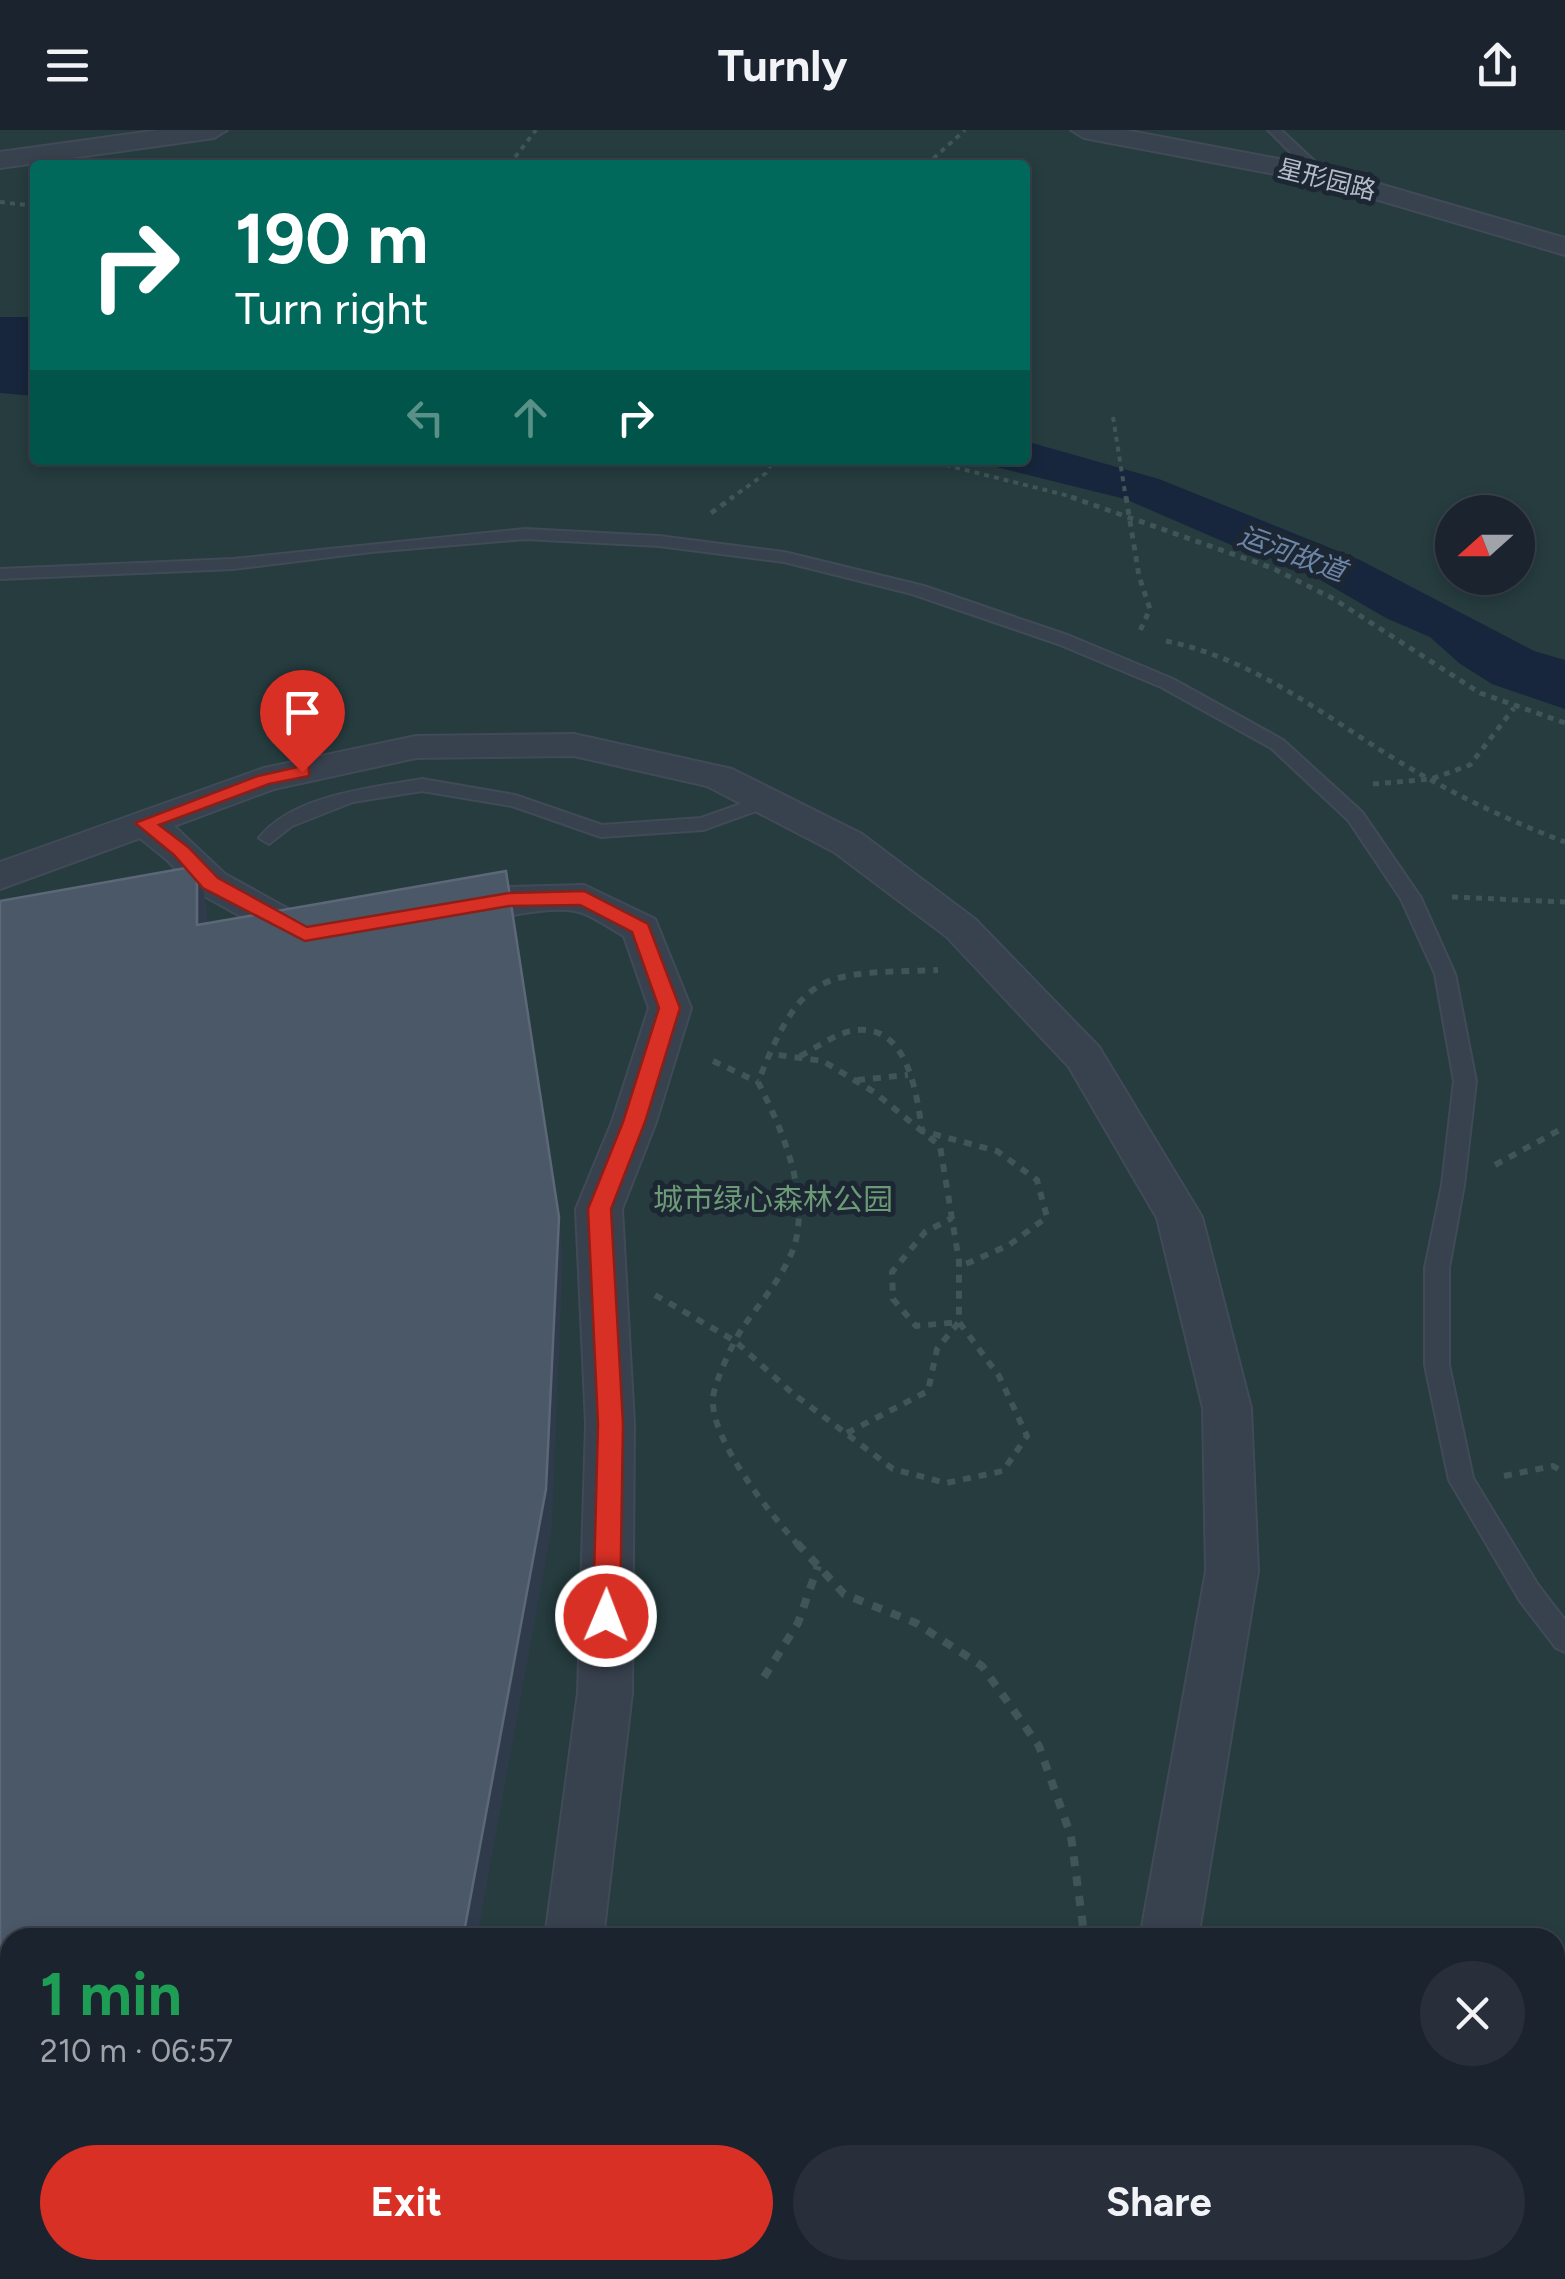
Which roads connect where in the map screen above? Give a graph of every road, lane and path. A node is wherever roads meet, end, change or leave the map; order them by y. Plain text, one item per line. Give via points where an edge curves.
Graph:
1 (214, 130) edge
2 (536, 130) edge
3 (965, 130) edge
4 (1084, 130) edge
5 (1274, 130) edge
6 (0, 160) edge
7 (513, 160) edge
8 (932, 160) edge
9 (1321, 175) junction
10 (0, 202) edge
11 (30, 205) edge
12 (1565, 247) edge
13 (1113, 417) dead end
14 (771, 465) edge
15 (946, 465) edge
16 (1132, 520) junction
17 (700, 546) junction
18 (0, 574) edge
19 (1514, 708) junction
20 (1565, 723) edge
21 (1431, 779) junction
22 (1328, 791) junction
23 (766, 801) junction
24 (145, 823) junction
25 (269, 838) dead end
26 (1565, 842) edge
27 (0, 876) edge
28 (1411, 898) junction
29 (1565, 902) edge
30 (416, 916) edge
31 (360, 925) edge
32 (1000, 968) junction
33 (771, 1054) junction
34 (798, 1057) junction
35 (713, 1062) dead end
36 (908, 1075) junction
37 (856, 1080) junction
38 (758, 1082) junction
39 (1565, 1127) edge
40 (922, 1131) junction
41 (1453, 1185) junction
42 (952, 1218) junction
43 (959, 1267) junction
44 (641, 1287) dead end
45 (959, 1322) junction
46 (735, 1342) junction
47 (847, 1434) junction
48 (1565, 1473) edge
49 (1461, 1480) junction
50 (818, 1566) junction
51 (1565, 1640) edge
52 (764, 1677) dead end
53 (575, 1928) edge
54 (1082, 1928) edge
55 (1171, 1928) edge

1 - 6 street
2 - 7 path
3 - 8 path
4 - 9 street, 星形园路
5 - 9 lane
9 - 12 street, 星形园路
10 - 11 path
13 - 16 path
14 - 17 path via 711,511
15 - 16 path via 1088,501
16 - 19 path via 1272,568
16 - 21 path via 1150,609 1135,641 1196,645
17 - 18 lane via 525,534 234,564
17 - 22 lane via 784,557 918,590 1064,640 1167,683 1277,744
19 - 20 path
19 - 21 path via 1470,764
21 - 22 path
21 - 26 path
22 - 28 lane via 1354,816
23 - 24 street via 718,777 574,745 416,747 264,780
23 - 25 lane via 702,824 600,831 515,801 422,785 349,798 285,822
23 - 32 street via 848,843 962,928
24 - 27 street
24 - 31 street via 210,883 305,934
28 - 29 path
28 - 41 lane via 1445,974 1465,1081
30 - 53 street via 509,900 584,898 641,928 670,1008 599,1209 610,1424 605,1692
32 - 33 path via 894,971 820,983 791,1011
32 - 55 street via 1084,1057 1179,1216 1227,1408 1232,1571
33 - 34 path
33 - 38 path
34 - 36 path via 858,1030 883,1033 899,1047
34 - 37 path via 823,1060
35 - 38 path
36 - 37 path
36 - 40 path
37 - 40 path
38 - 46 path via 784,1133 797,1235 778,1278
39 - 41 path
40 - 42 path via 940,1146
40 - 43 path via 997,1151 1037,1180 1047,1217 1009,1245
41 - 49 lane via 1437,1268 1437,1365
42 - 43 path
42 - 45 path via 915,1241 892,1272 893,1299 916,1326
43 - 45 path
44 - 46 path
45 - 47 path via 937,1349 928,1391
45 - 47 path via 999,1376 1027,1436 1003,1470 946,1484 892,1470
46 - 47 path
46 - 50 path via 713,1398 729,1455
48 - 49 path via 1553,1466
49 - 51 lane
50 - 52 path via 798,1623
50 - 54 path via 844,1594 916,1623 982,1666 1046,1764 1071,1836

